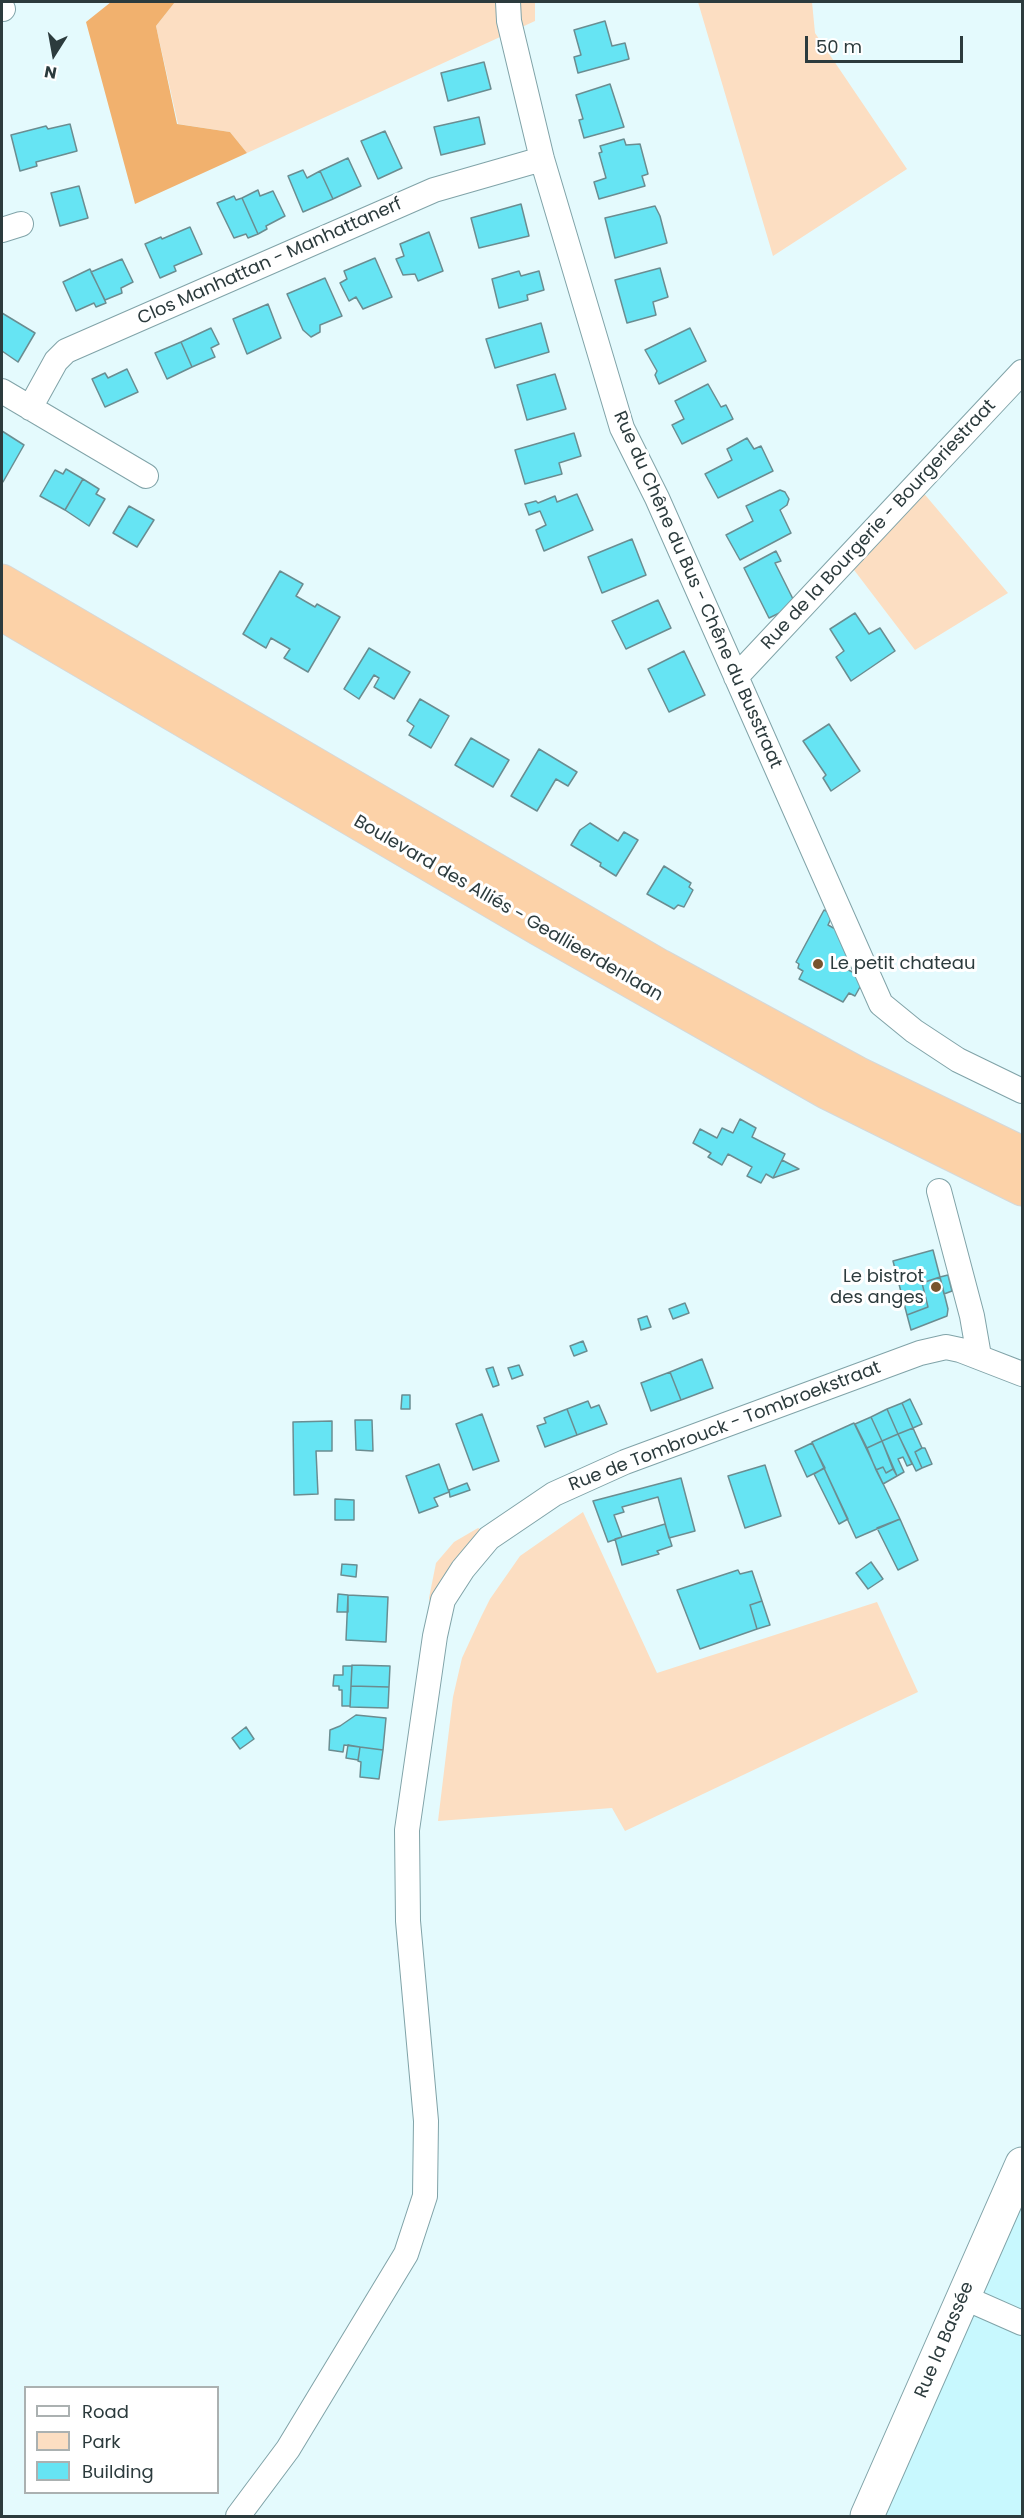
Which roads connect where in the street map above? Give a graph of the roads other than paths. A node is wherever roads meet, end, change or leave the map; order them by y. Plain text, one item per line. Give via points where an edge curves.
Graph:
1 (508, 2) edge
2 (542, 159) junction
3 (1023, 372) edge
4 (2, 391) edge
5 (30, 408) junction
6 (146, 476) dead end
7 (2, 581) edge
8 (2, 614) edge
9 (736, 677) junction
10 (1023, 1091) edge
11 (1023, 1153) edge
12 (1023, 1189) edge
13 (939, 1191) dead end
14 (979, 1356) junction
15 (1023, 1374) edge
16 (1023, 2164) edge
17 (963, 2297) junction
18 (1023, 2323) edge
19 (238, 2517) edge
20 (867, 2517) edge

1 - 2 street, Rue du Chêne du Bus - Chêne du Busstraat via 509,21
2 - 5 street, Clos Manhattan - Manhattanerf via 434,190 66,351 56,361
2 - 9 street, Rue du Chêne du Bus - Chêne du Busstraat via 622,428
3 - 9 street, Rue de la Bourgerie - Bourgeriestraat
4 - 5 street
5 - 6 street
7 - 11 highway, Boulevard des Alliés - Geallieerdenlaan via 660,966 857,1073
8 - 12 highway, Boulevard des Alliés - Geallieerdenlaan via 826,1092
9 - 10 street, Rue du Chêne du Bus - Chêne du Busstraat via 881,1004 958,1060
13 - 14 street
14 - 15 street, Rue de Tombrouck - Tombroekstraat
14 - 19 street, Rue de Tombrouck - Tombroekstraat via 946,1347 920,1353 625,1462 554,1494 489,1538 443,1600 424,1700 407,1830 408,1921 426,2121 425,2196 406,2254 288,2449
16 - 17 main road, Rue la Bassée
17 - 18 street
17 - 20 main road, Rue la Bassée

